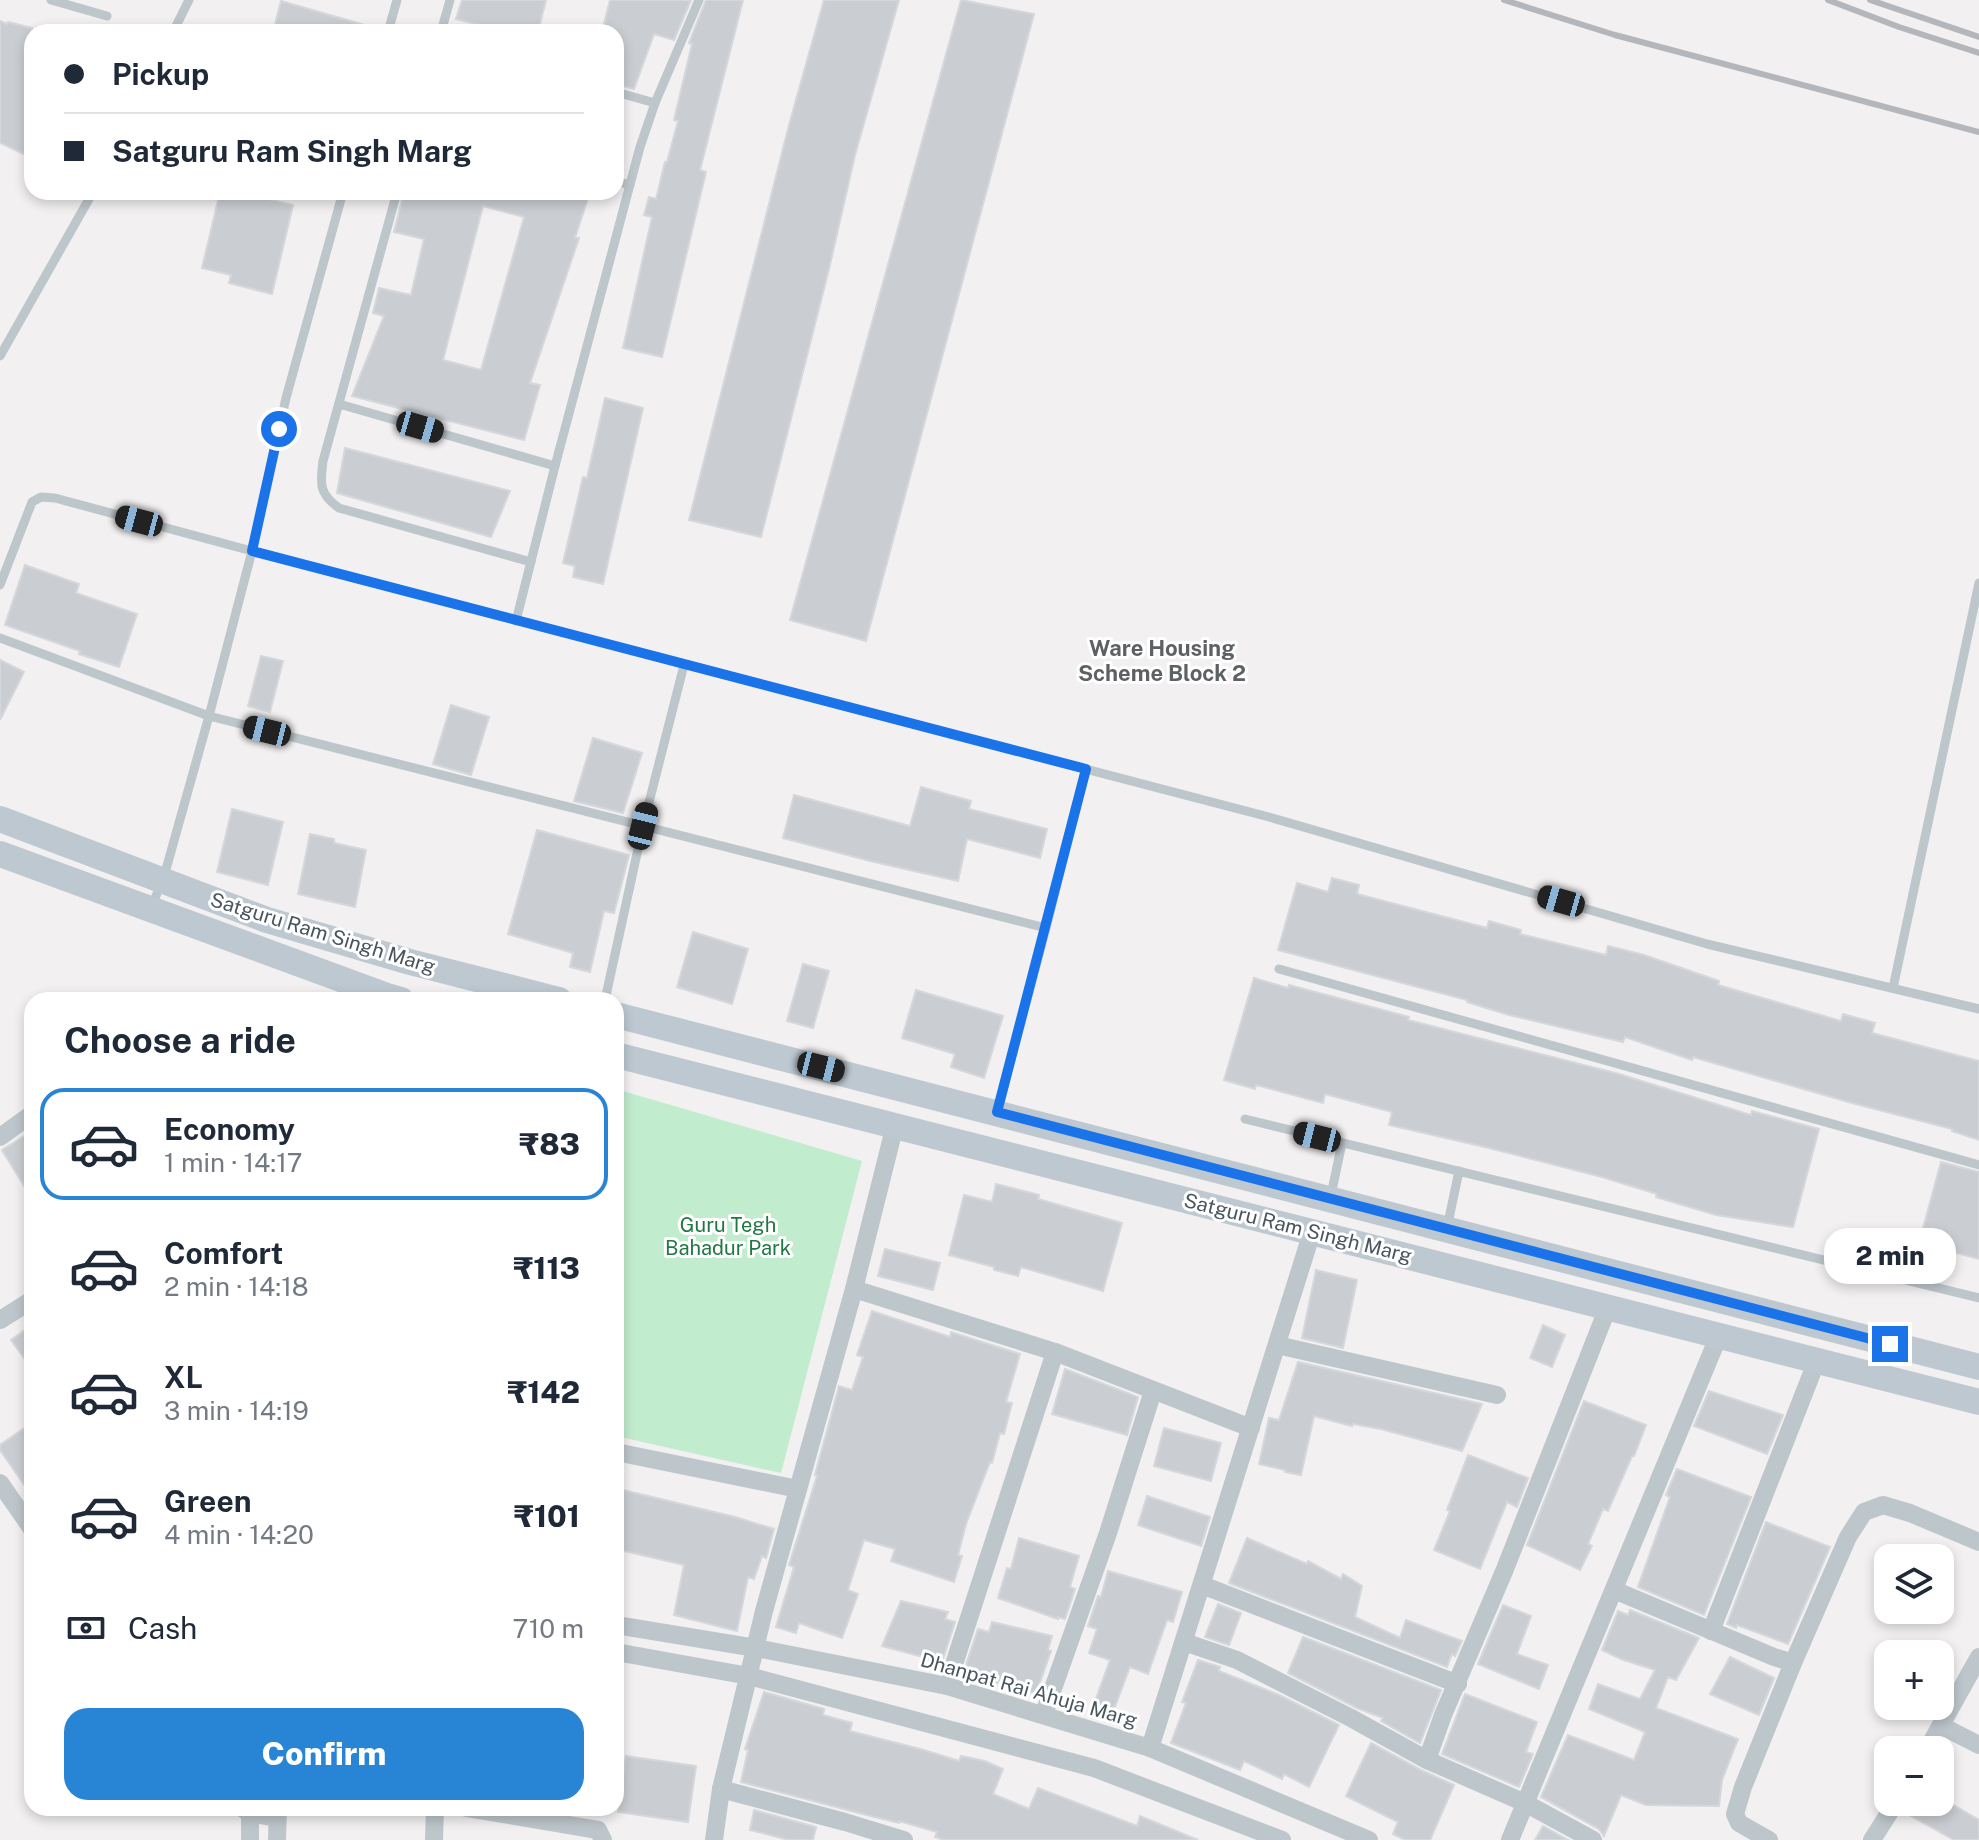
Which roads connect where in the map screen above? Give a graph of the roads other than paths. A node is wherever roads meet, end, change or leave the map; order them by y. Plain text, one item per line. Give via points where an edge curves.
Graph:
1 (51, 0) edge
2 (189, 0) edge
3 (397, 0) edge
4 (450, 0) edge
5 (699, 0) edge
6 (107, 16) dead end
7 (177, 24) edge
8 (390, 24) edge
9 (443, 24) edge
10 (624, 94) edge
11 (655, 103) junction
12 (624, 183) edge
13 (630, 185) junction
14 (88, 200) edge
15 (341, 200) edge
16 (395, 200) edge
17 (0, 356) edge
18 (339, 404) junction
19 (555, 466) junction
20 (252, 551) junction
21 (531, 562) junction
22 (1979, 583) edge
23 (0, 585) edge
24 (516, 621) junction
25 (0, 638) edge
26 (684, 665) junction
27 (209, 716) junction
28 (1086, 769) junction
29 (0, 819) edge
30 (643, 826) junction
31 (0, 854) edge
32 (163, 880) junction
33 (150, 909) junction
34 (1046, 928) junction
35 (1279, 969) dead end
36 (1893, 988) junction
37 (376, 992) edge
38 (528, 992) edge
39 (607, 992) edge
40 (1979, 1009) edge
41 (624, 1017) edge
42 (624, 1057) edge
43 (997, 1112) junction
44 (1245, 1119) dead end
45 (24, 1120) edge
46 (895, 1125) junction
47 (0, 1137) edge
48 (1342, 1143) junction
49 (1979, 1165) edge
50 (1459, 1171) junction
51 (1331, 1199) junction
52 (1447, 1228) junction
53 (1312, 1232) junction
54 (854, 1289) junction
55 (1979, 1298) edge
56 (24, 1305) edge
57 (1608, 1307) junction
58 (0, 1320) edge
59 (1719, 1335) junction
60 (1277, 1345) junction
61 (1055, 1352) junction
62 (1817, 1360) junction
63 (1979, 1367) edge
64 (1153, 1391) junction
65 (1497, 1395) dead end
66 (1979, 1402) edge
67 (1251, 1428) junction
68 (624, 1454) edge
69 (0, 1483) edge
70 (798, 1489) junction
71 (24, 1507) edge
72 (1979, 1542) edge
73 (1202, 1585) junction
74 (1614, 1590) junction
75 (624, 1626) edge
76 (1711, 1631) junction
77 (1184, 1642) junction
78 (756, 1648) junction
79 (624, 1653) edge
80 (1979, 1657) edge
81 (1793, 1663) junction
82 (749, 1676) junction
83 (1458, 1684) junction
84 (947, 1686) junction
85 (1044, 1714) junction
86 (1942, 1726) junction
87 (1936, 1736) edge
88 (1979, 1745) edge
89 (1150, 1748) junction
90 (1427, 1760) junction
91 (721, 1789) junction
92 (1525, 1803) junction
93 (248, 1816) edge
94 (277, 1816) edge
95 (435, 1816) edge
96 (515, 1816) edge
97 (1887, 1816) edge
98 (840, 1820) junction
99 (250, 1840) edge
100 (277, 1840) edge
101 (434, 1840) edge
102 (603, 1840) edge
103 (714, 1840) edge
104 (835, 1840) edge
105 (904, 1840) edge
106 (1282, 1840) edge
107 (1369, 1840) edge
108 (1510, 1840) edge
109 (1593, 1840) edge
110 (1769, 1840) edge
111 (1872, 1840) edge

1 - 6 lane
2 - 7 lane
3 - 8 lane
4 - 9 lane
5 - 11 lane
10 - 11 lane
11 - 13 lane
12 - 13 lane
13 - 19 lane
14 - 17 lane
15 - 20 lane via 286,398
16 - 18 lane
18 - 19 lane
18 - 21 lane via 323,461 321,482 328,501
19 - 21 lane
20 - 23 lane via 41,497 32,502
20 - 24 lane
20 - 27 lane
21 - 24 lane
22 - 36 lane
24 - 26 lane
25 - 27 lane
26 - 28 lane
26 - 30 lane
27 - 30 lane
27 - 32 lane
28 - 34 lane
28 - 36 lane via 1707,944
29 - 32 main road, Satguru Ram Singh Marg
30 - 34 lane
30 - 39 lane
31 - 33 main road, Satguru Ram Singh Marg
32 - 33 lane
32 - 38 main road, Satguru Ram Singh Marg via 267,920
33 - 37 main road, Satguru Ram Singh Marg
34 - 43 lane
35 - 49 lane
36 - 40 lane
41 - 43 main road, Satguru Ram Singh Marg
42 - 46 main road, Satguru Ram Singh Marg
43 - 51 main road, Satguru Ram Singh Marg
44 - 48 lane
45 - 47 street
46 - 53 main road, Satguru Ram Singh Marg
46 - 54 street
48 - 50 lane
48 - 51 lane
50 - 52 lane
50 - 55 lane
51 - 52 main road, Satguru Ram Singh Marg
52 - 63 main road, Satguru Ram Singh Marg
53 - 57 main road, Satguru Ram Singh Marg
53 - 60 street
54 - 61 street
54 - 70 street
56 - 58 street
57 - 59 main road, Satguru Ram Singh Marg
57 - 83 street
59 - 62 main road, Satguru Ram Singh Marg
59 - 74 street
60 - 65 street
60 - 67 street
61 - 64 street
61 - 84 street
62 - 66 main road, Satguru Ram Singh Marg
62 - 76 street
64 - 67 street
64 - 85 street
67 - 73 street
68 - 70 street
69 - 71 street
70 - 78 street
72 - 81 street via 1883,1505 1864,1512
73 - 77 street
73 - 83 street
74 - 76 street
74 - 92 street
75 - 78 street, Dhanpat Rai Ahuja Marg
76 - 81 street
77 - 89 street
77 - 90 street via 1237,1660
78 - 82 street
78 - 84 street, Dhanpat Rai Ahuja Marg
79 - 82 street
80 - 86 street
81 - 110 street via 1735,1814 1739,1823
82 - 91 street
82 - 106 street via 1094,1768
83 - 90 street
84 - 85 street, Dhanpat Rai Ahuja Marg
85 - 89 street, Dhanpat Rai Ahuja Marg
86 - 87 street
86 - 88 street
89 - 107 street, Dhanpat Rai Ahuja Marg
90 - 92 street
91 - 98 street
91 - 103 street
92 - 108 street
92 - 109 street
93 - 99 street
94 - 100 street
95 - 101 street
96 - 102 street via 598,1830
97 - 111 street
98 - 104 street
98 - 105 street

